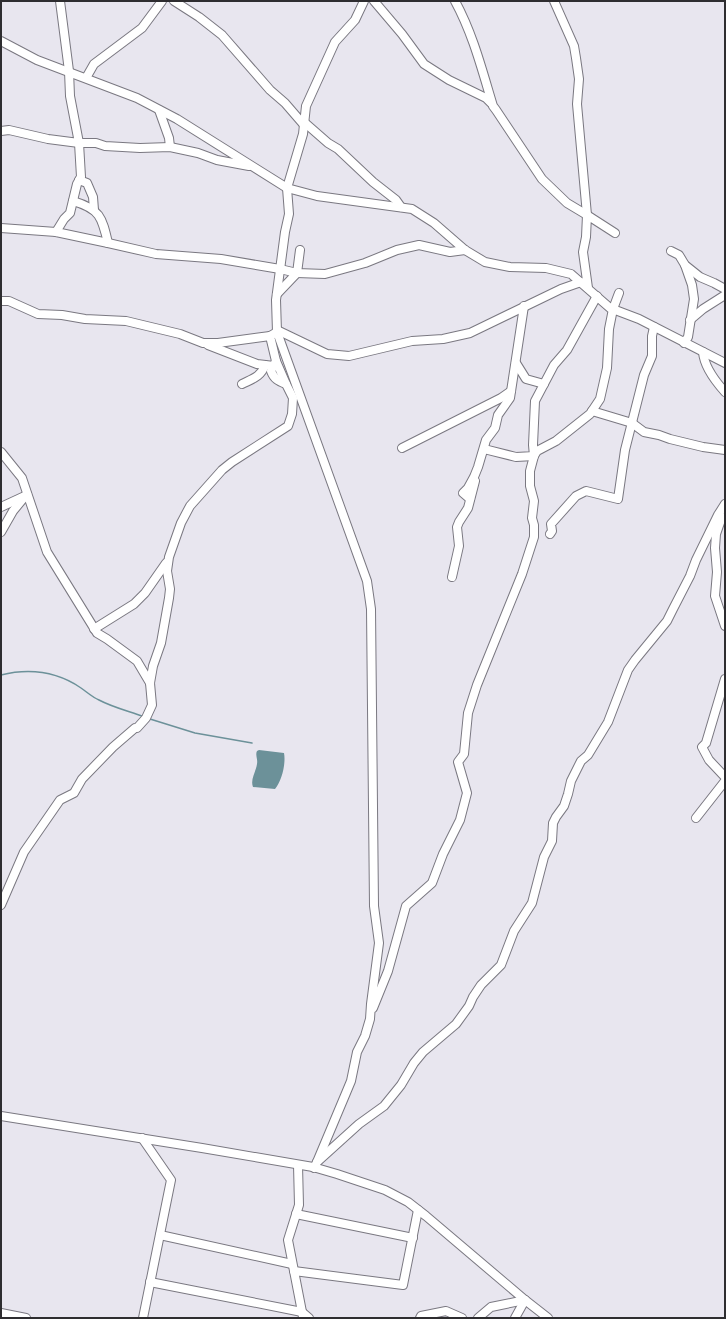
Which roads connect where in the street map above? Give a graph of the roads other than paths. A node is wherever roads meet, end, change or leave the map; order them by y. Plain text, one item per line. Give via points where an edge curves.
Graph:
1 (60, 1) edge
2 (162, 1) edge
3 (174, 1) edge
4 (182, 1) edge
5 (364, 1) edge
6 (374, 1) edge
7 (454, 1) edge
8 (554, 1) edge
9 (192, 13) junction
10 (1, 41) edge
11 (69, 71) junction
12 (86, 78) junction
13 (493, 106) junction
14 (159, 110) junction
15 (304, 124) junction
16 (1, 131) edge
17 (79, 143) junction
18 (170, 147) junction
19 (254, 167) junction
20 (79, 180) junction
21 (287, 188) junction
22 (73, 201) junction
23 (401, 208) junction
24 (94, 210) junction
25 (587, 216) junction
26 (1, 228) edge
27 (56, 232) junction
28 (615, 234) dead end
29 (108, 243) junction
30 (300, 250) dead end
31 (465, 250) junction
32 (670, 250) dead end
33 (685, 265) junction
34 (280, 269) junction
35 (297, 273) junction
36 (581, 282) junction
37 (588, 288) junction
38 (725, 289) edge
39 (619, 292) dead end
40 (277, 294) junction
41 (725, 295) edge
42 (597, 296) junction
43 (1, 300) edge
44 (524, 306) junction
45 (613, 309) junction
46 (690, 320) junction
47 (654, 327) junction
48 (274, 333) junction
49 (203, 343) junction
50 (684, 343) junction
51 (703, 352) junction
52 (516, 363) junction
53 (725, 363) edge
54 (268, 364) junction
55 (290, 367) junction
56 (242, 384) dead end
57 (544, 384) junction
58 (511, 391) junction
59 (725, 392) edge
60 (592, 411) junction
61 (632, 423) junction
62 (402, 448) dead end
63 (484, 449) junction
64 (725, 450) edge
65 (1, 452) edge
66 (534, 456) junction
67 (27, 494) junction
68 (725, 505) edge
69 (1, 507) edge
70 (1, 532) edge
71 (550, 534) dead end
72 (715, 548) junction
73 (169, 557) junction
74 (696, 560) junction
75 (452, 578) dead end
76 (725, 626) edge
77 (94, 629) junction
78 (725, 679) edge
79 (150, 683) junction
80 (725, 777) edge
81 (725, 781) edge
82 (696, 818) dead end
83 (1, 905) edge
84 (370, 1018) junction
85 (1, 1116) edge
86 (142, 1138) junction
87 (298, 1165) junction
88 (316, 1165) junction
89 (418, 1210) junction
90 (296, 1214) junction
91 (160, 1236) junction
92 (413, 1238) junction
93 (293, 1268) junction
94 (150, 1282) junction
95 (525, 1300) junction
96 (1, 1313) edge
97 (303, 1315) edge
98 (420, 1317) edge
99 (26, 1318) edge
100 (143, 1318) edge
101 (309, 1318) edge
102 (462, 1318) edge
103 (478, 1318) edge
104 (514, 1318) edge
105 (548, 1318) edge

1 - 11 street
2 - 12 street via 142,28 94,64
3 - 9 street
4 - 9 street
5 - 15 street via 355,20 335,42 306,106
6 - 13 street via 424,64 449,80 486,98
7 - 13 street via 473,40
8 - 25 street via 574,46 576,58 579,79 577,104
9 - 15 street via 222,35
10 - 11 street via 37,60
11 - 12 street
11 - 17 street via 70,96
12 - 14 street via 137,98
13 - 25 street via 542,179 567,203
14 - 18 street
14 - 19 street via 178,119
15 - 21 street
15 - 23 street via 338,149 396,200
16 - 17 street via 9,130
17 - 18 street via 140,148
17 - 20 street via 82,169
18 - 19 street
19 - 21 street
20 - 22 street
20 - 24 street via 87,183 93,197
21 - 23 street via 318,196
21 - 34 street via 289,214
22 - 24 street
22 - 27 street via 70,213
23 - 31 street via 412,209 434,223
24 - 29 street via 102,221
25 - 28 street
25 - 37 street via 583,252
26 - 27 street
27 - 29 street
29 - 34 street via 156,254 221,259
30 - 35 street
31 - 35 street via 450,252 420,245 325,274
31 - 36 street via 485,262 510,267 546,268 571,274
32 - 33 street via 679,255
33 - 38 street via 700,277
33 - 46 street via 694,299
34 - 35 street
34 - 40 street
35 - 40 street
36 - 37 street
36 - 44 street
37 - 42 street
39 - 45 street
40 - 48 street
41 - 46 street
42 - 45 street
42 - 57 street via 567,350 554,365
43 - 49 street via 38,314 126,322 180,334
44 - 48 street via 470,333 443,339 412,341 349,356 327,354
44 - 52 street
45 - 47 street
45 - 60 street via 607,368 600,399
46 - 50 street via 688,337
47 - 50 street
47 - 61 street via 652,356 644,375
48 - 49 street via 218,343
48 - 54 street
48 - 55 street
49 - 54 street
50 - 51 street
51 - 53 street
51 - 59 street via 707,366
52 - 57 street via 526,379
52 - 58 street
54 - 55 street
54 - 56 street via 257,377
54 - 73 street via 286,384 293,398 288,426 222,470 190,506
55 - 84 street via 367,581 371,609 374,906 379,943
57 - 66 street via 535,401
58 - 62 street
58 - 63 street via 510,398 498,415 495,428 486,440
60 - 61 street
60 - 66 street via 575,427 537,451
61 - 64 street via 644,432
61 - 71 street via 618,499 586,491 576,496 551,524
63 - 66 street via 516,457
63 - 75 street via 468,488 463,493 470,499 468,508 459,522
65 - 67 street via 22,478
66 - 84 street via 530,471 534,501 534,537 468,713 464,754 458,762 467,793 460,820 432,883 406,906 388,971
67 - 69 street
67 - 70 street
67 - 77 street via 47,552
68 - 72 street via 716,534
68 - 74 street
72 - 74 street
72 - 76 street via 715,596
73 - 77 street via 145,593 134,604
73 - 79 street via 166,571 169,598 161,644
74 - 88 street via 667,621 628,670 608,722 571,781 564,806 553,823 552,841 544,857 532,903 514,931 501,966 481,985 456,1024 423,1052 402,1085 384,1106 359,1124
77 - 79 street via 138,662
78 - 80 street via 706,742 702,747 709,760
79 - 83 street via 152,705 146,718 82,779 74,793 60,800 24,852
81 - 82 street
84 - 88 street via 357,1052 351,1081
85 - 86 street
86 - 87 street
86 - 91 street via 171,1180
87 - 88 street
87 - 90 street via 299,1205
88 - 89 street via 385,1190
89 - 92 street
89 - 95 street
90 - 92 street
90 - 93 street via 288,1240
91 - 93 street
91 - 94 street
92 - 93 street via 403,1285
93 - 97 street
94 - 97 street
94 - 100 street
95 - 103 street via 491,1307
95 - 104 street
95 - 105 street
96 - 99 street
97 - 101 street
98 - 102 street via 446,1311

